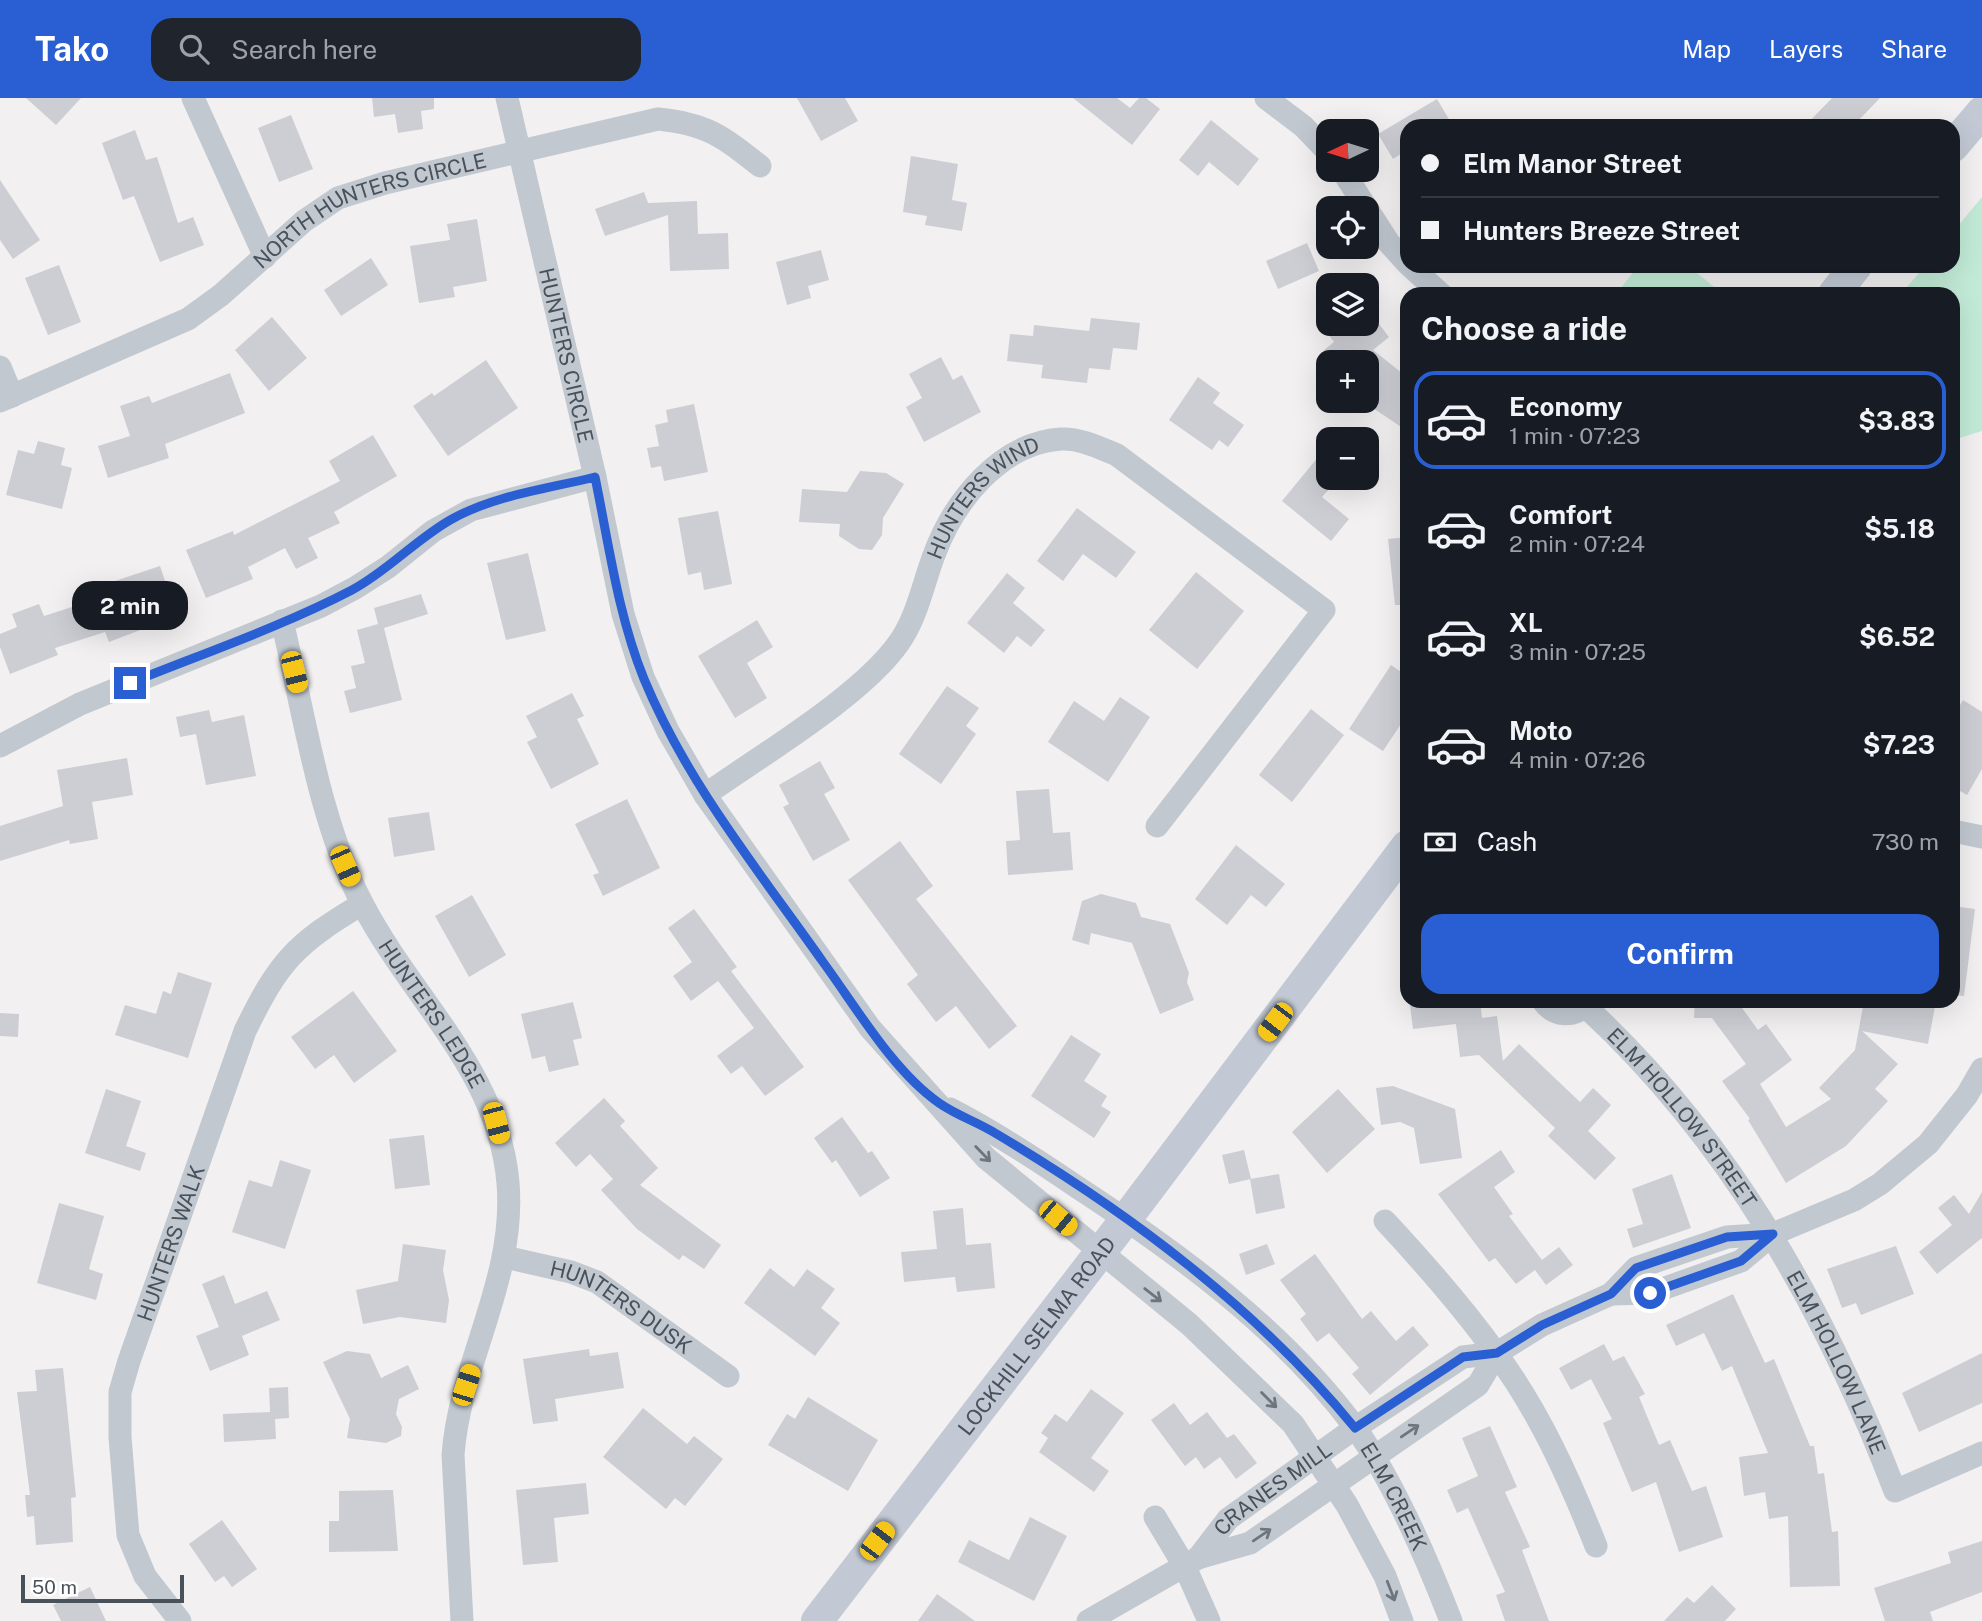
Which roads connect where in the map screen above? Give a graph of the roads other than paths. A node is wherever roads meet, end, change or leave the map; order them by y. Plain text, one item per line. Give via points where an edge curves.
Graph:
1 (193, 98) edge
2 (507, 98) edge
3 (1266, 98) edge
4 (1963, 98) edge
5 (1982, 112) edge
6 (1957, 119) edge
7 (1960, 138) edge
8 (1316, 140) edge
9 (520, 151) junction
10 (760, 166) dead end
11 (1350, 182) edge
12 (1400, 255) edge
13 (265, 257) junction
14 (1418, 273) edge
15 (1850, 273) edge
16 (1433, 287) edge
17 (1840, 287) edge
18 (0, 367) edge
19 (6, 399) edge
20 (595, 477) junction
21 (282, 621) junction
22 (0, 746) edge
23 (705, 795) junction
24 (1157, 826) dead end
25 (1960, 832) edge
26 (1982, 836) edge
27 (1400, 855) edge
28 (362, 904) junction
29 (1550, 1008) edge
30 (1579, 1008) edge
31 (1591, 1008) edge
32 (1982, 1069) edge
33 (938, 1103) junction
34 (1126, 1219) junction
35 (1385, 1221) dead end
36 (1773, 1234) junction
37 (1099, 1253) junction
38 (505, 1257) junction
39 (1497, 1353) junction
40 (728, 1376) dead end
41 (1355, 1428) junction
42 (1982, 1453) edge
43 (1315, 1455) junction
44 (1372, 1457) junction
45 (1335, 1486) junction
46 (1155, 1517) dead end
47 (1596, 1545) dead end
48 (1192, 1562) junction
49 (180, 1621) edge
50 (463, 1621) edge
51 (817, 1621) edge
52 (1088, 1621) edge
53 (1209, 1621) edge
54 (1402, 1621) edge
55 (1451, 1621) edge

1 - 13 street
2 - 9 street, HUNTERS CIRCLE
3 - 8 street
4 - 6 main road
5 - 7 main road
9 - 10 street, NORTH HUNTERS CIRCLE via 658,119 691,122 720,135
9 - 13 street, NORTH HUNTERS CIRCLE via 338,198
9 - 20 street, HUNTERS CIRCLE
11 - 12 street
13 - 19 street, NORTH HUNTERS CIRCLE via 188,319
14 - 16 street
15 - 17 main road
18 - 19 street
20 - 21 street via 471,510 433,531 355,589
20 - 23 street, HUNTERS CIRCLE via 623,614 643,677
21 - 22 street via 79,704
21 - 28 street, HUNTERS LEDGE via 330,823
23 - 24 street, HUNTERS WIND via 830,706 899,644 952,516 978,482 1023,447 1061,439 1081,441 1117,455 1324,610
23 - 33 street, HUNTERS CIRCLE via 870,1028
25 - 26 street
27 - 34 main road, LOCKHILL SELMA ROAD
28 - 38 street, HUNTERS LEDGE via 472,1068 485,1095 504,1151 508,1181
28 - 49 street, HUNTERS WALK via 293,951 268,983 245,1031 120,1392 128,1535 145,1576
29 - 30 street via 1566,1015
31 - 36 street, ELM HOLLOW STREET via 1703,1134
32 - 36 street via 1949,1121 1905,1165 1854,1200
33 - 34 street, HUNTERS CIRCLE via 995,1133
33 -> 37 street, HUNTERS CIRCLE via 986,1158
34 - 37 main road, LOCKHILL SELMA ROAD
34 - 41 street, ELM CREEK via 1252,1317
35 - 39 street
36 - 39 street via 1741,1261 1650,1293 1611,1294 1542,1325
36 - 42 street, ELM HOLLOW LANE via 1835,1349 1895,1491
37 -> 43 street via 1221,1352 1293,1424
37 - 51 main road, LOCKHILL SELMA ROAD
38 - 40 street, HUNTERS DUSK via 597,1282
38 - 50 street, HUNTERS LEDGE via 455,1431
39 - 41 street, CRANES MILL via 1463,1357
44 -> 39 street, CRANES MILL via 1478,1385
39 - 47 street via 1540,1422
41 - 43 street, CRANES MILL
41 - 44 street, ELM CREEK
43 - 45 street
43 - 48 street, CRANES MILL via 1228,1519
44 - 45 street, CRANES MILL
44 - 55 street, ELM CREEK via 1426,1557
48 -> 45 street, CRANES MILL via 1250,1543
45 -> 54 street via 1385,1576
46 - 48 street
48 - 52 street, CRANES MILL
48 - 53 street

